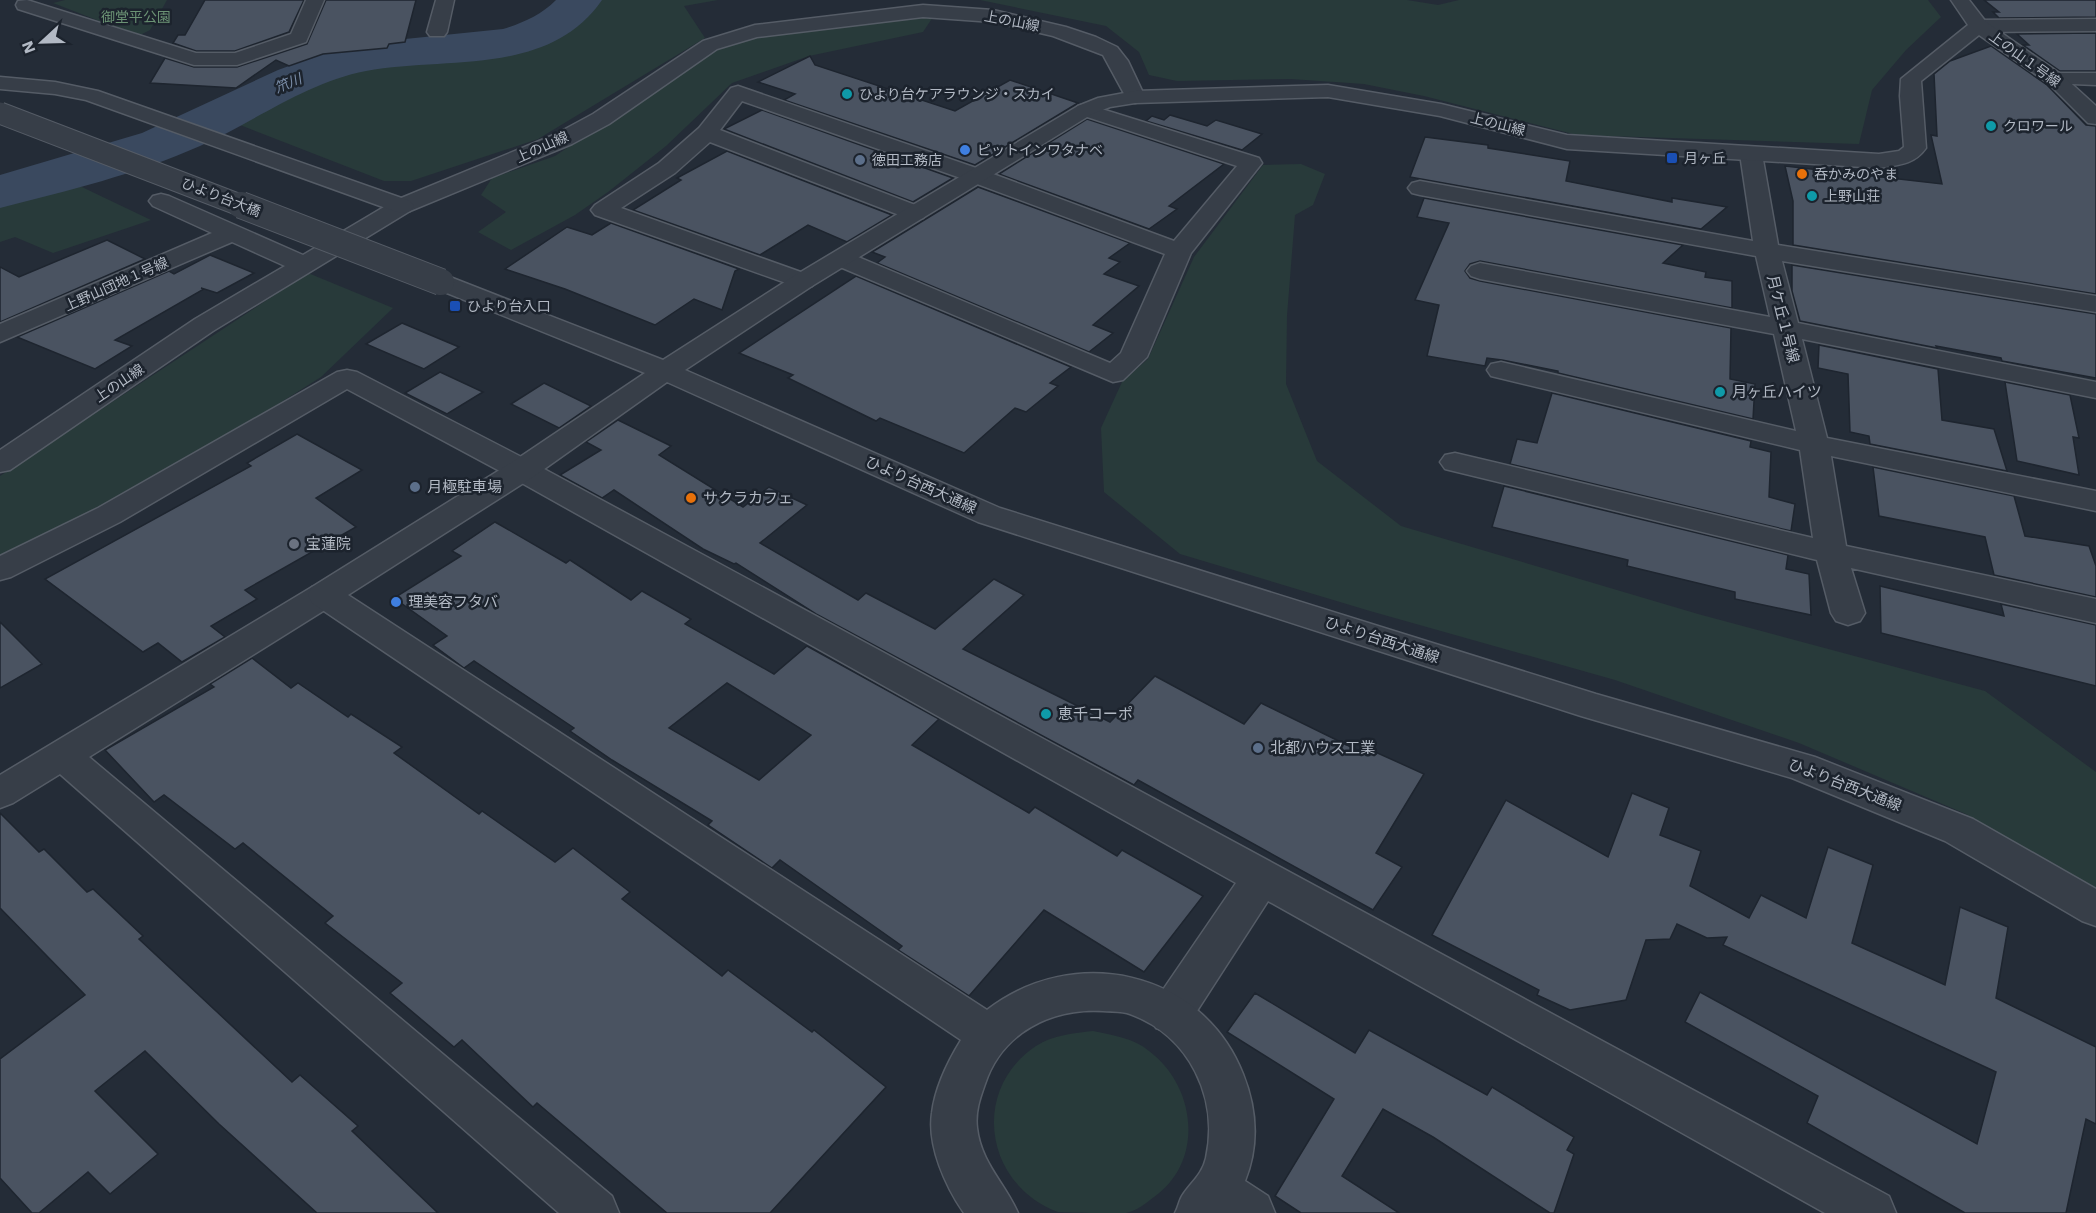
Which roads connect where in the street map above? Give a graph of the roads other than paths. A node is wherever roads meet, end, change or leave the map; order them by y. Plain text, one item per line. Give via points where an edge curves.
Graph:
1 (315, 0) edge
2 (445, 0) edge
3 (1960, 0) edge
4 (26, 5) edge
5 (2096, 25) edge
6 (1979, 26) junction
7 (437, 32) dead end
8 (2055, 79) junction
9 (2096, 79) edge
10 (0, 83) edge
11 (1135, 98) junction
12 (1085, 110) junction
13 (0, 113) edge
14 (2096, 118) edge
15 (707, 133) junction
16 (1751, 154) junction
17 (977, 176) junction
18 (1420, 188) dead end
19 (161, 201) dead end
20 (402, 206) junction
21 (915, 213) junction
22 (231, 233) junction
23 (1179, 251) junction
24 (1767, 251) junction
25 (842, 259) junction
26 (304, 265) junction
27 (1480, 271) dead end
28 (803, 281) junction
29 (2096, 304) edge
30 (1785, 328) junction
31 (0, 334) edge
32 (1501, 370) dead end
33 (665, 371) junction
34 (2096, 390) edge
35 (1814, 444) junction
36 (1455, 462) dead end
37 (0, 463) edge
38 (522, 470) junction
39 (2096, 501) edge
40 (1831, 553) junction
41 (0, 569) edge
42 (324, 595) junction
43 (2096, 611) edge
44 (1848, 614) dead end
45 (61, 754) junction
46 (0, 793) edge
47 (1261, 878) junction
48 (2096, 909) edge
49 (1171, 1014) junction
50 (988, 1034) junction
51 (1222, 1205) edge
52 (595, 1213) edge
53 (994, 1213) edge
54 (1872, 1213) edge

1 - 4 street via 299,38 237,59 194,59
2 - 7 street
3 - 6 street
5 - 6 street
6 - 8 street, 上の山１号線
6 - 16 street, 上の山線 via 1911,79 1915,148 1906,157 1879,161
8 - 9 street
8 - 14 street, 上の山１号線
10 - 20 street via 91,95
11 - 12 street via 1105,102
11 - 16 street, 上の山線 via 1328,91 1441,110 1568,142
11 - 20 street, 上の山線 via 1110,51 1059,31 993,16 922,11 754,31 710,45 601,119 564,139
12 - 17 street
12 - 23 street via 1251,163
13 - 33 street, ひより台大橋, bridge
15 - 17 street via 738,92
15 - 21 street
15 - 28 street via 667,168 603,210
16 - 24 street
17 - 21 street
17 - 23 street
18 - 24 street
19 - 22 street
20 - 26 street, 上の山線
21 - 25 street
22 - 26 street
22 - 31 street, 上野山団地１号線
23 - 25 street via 1133,357 1113,374
24 - 29 street, 月ケ丘１号線
24 - 30 street, 月ケ丘１号線
25 - 28 street
26 - 37 street, 上の山線 via 204,325
27 - 30 street
28 - 33 street
30 - 34 street
30 - 35 street, 月ケ丘１号線
32 - 35 street
33 - 38 street
33 - 48 street, ひより台西大通線 via 989,514 1594,707 1802,767 1959,830
35 - 39 street
35 - 40 street, 月ケ丘１号線
36 - 40 street
38 - 41 street via 347,378 109,515
38 - 42 street
38 - 47 street
40 - 43 street
40 - 44 street, 月ケ丘１号線
42 - 45 street
42 - 50 street
45 - 46 street
45 - 52 street
47 - 49 street
47 - 54 street
49 - 50 street via 1135,996 1095,990 1055,994 1018,1010
49 - 51 street via 1201,1040 1223,1074 1234,1112 1232,1153
50 - 53 street via 964,1071 954,1115 961,1160 983,1202

